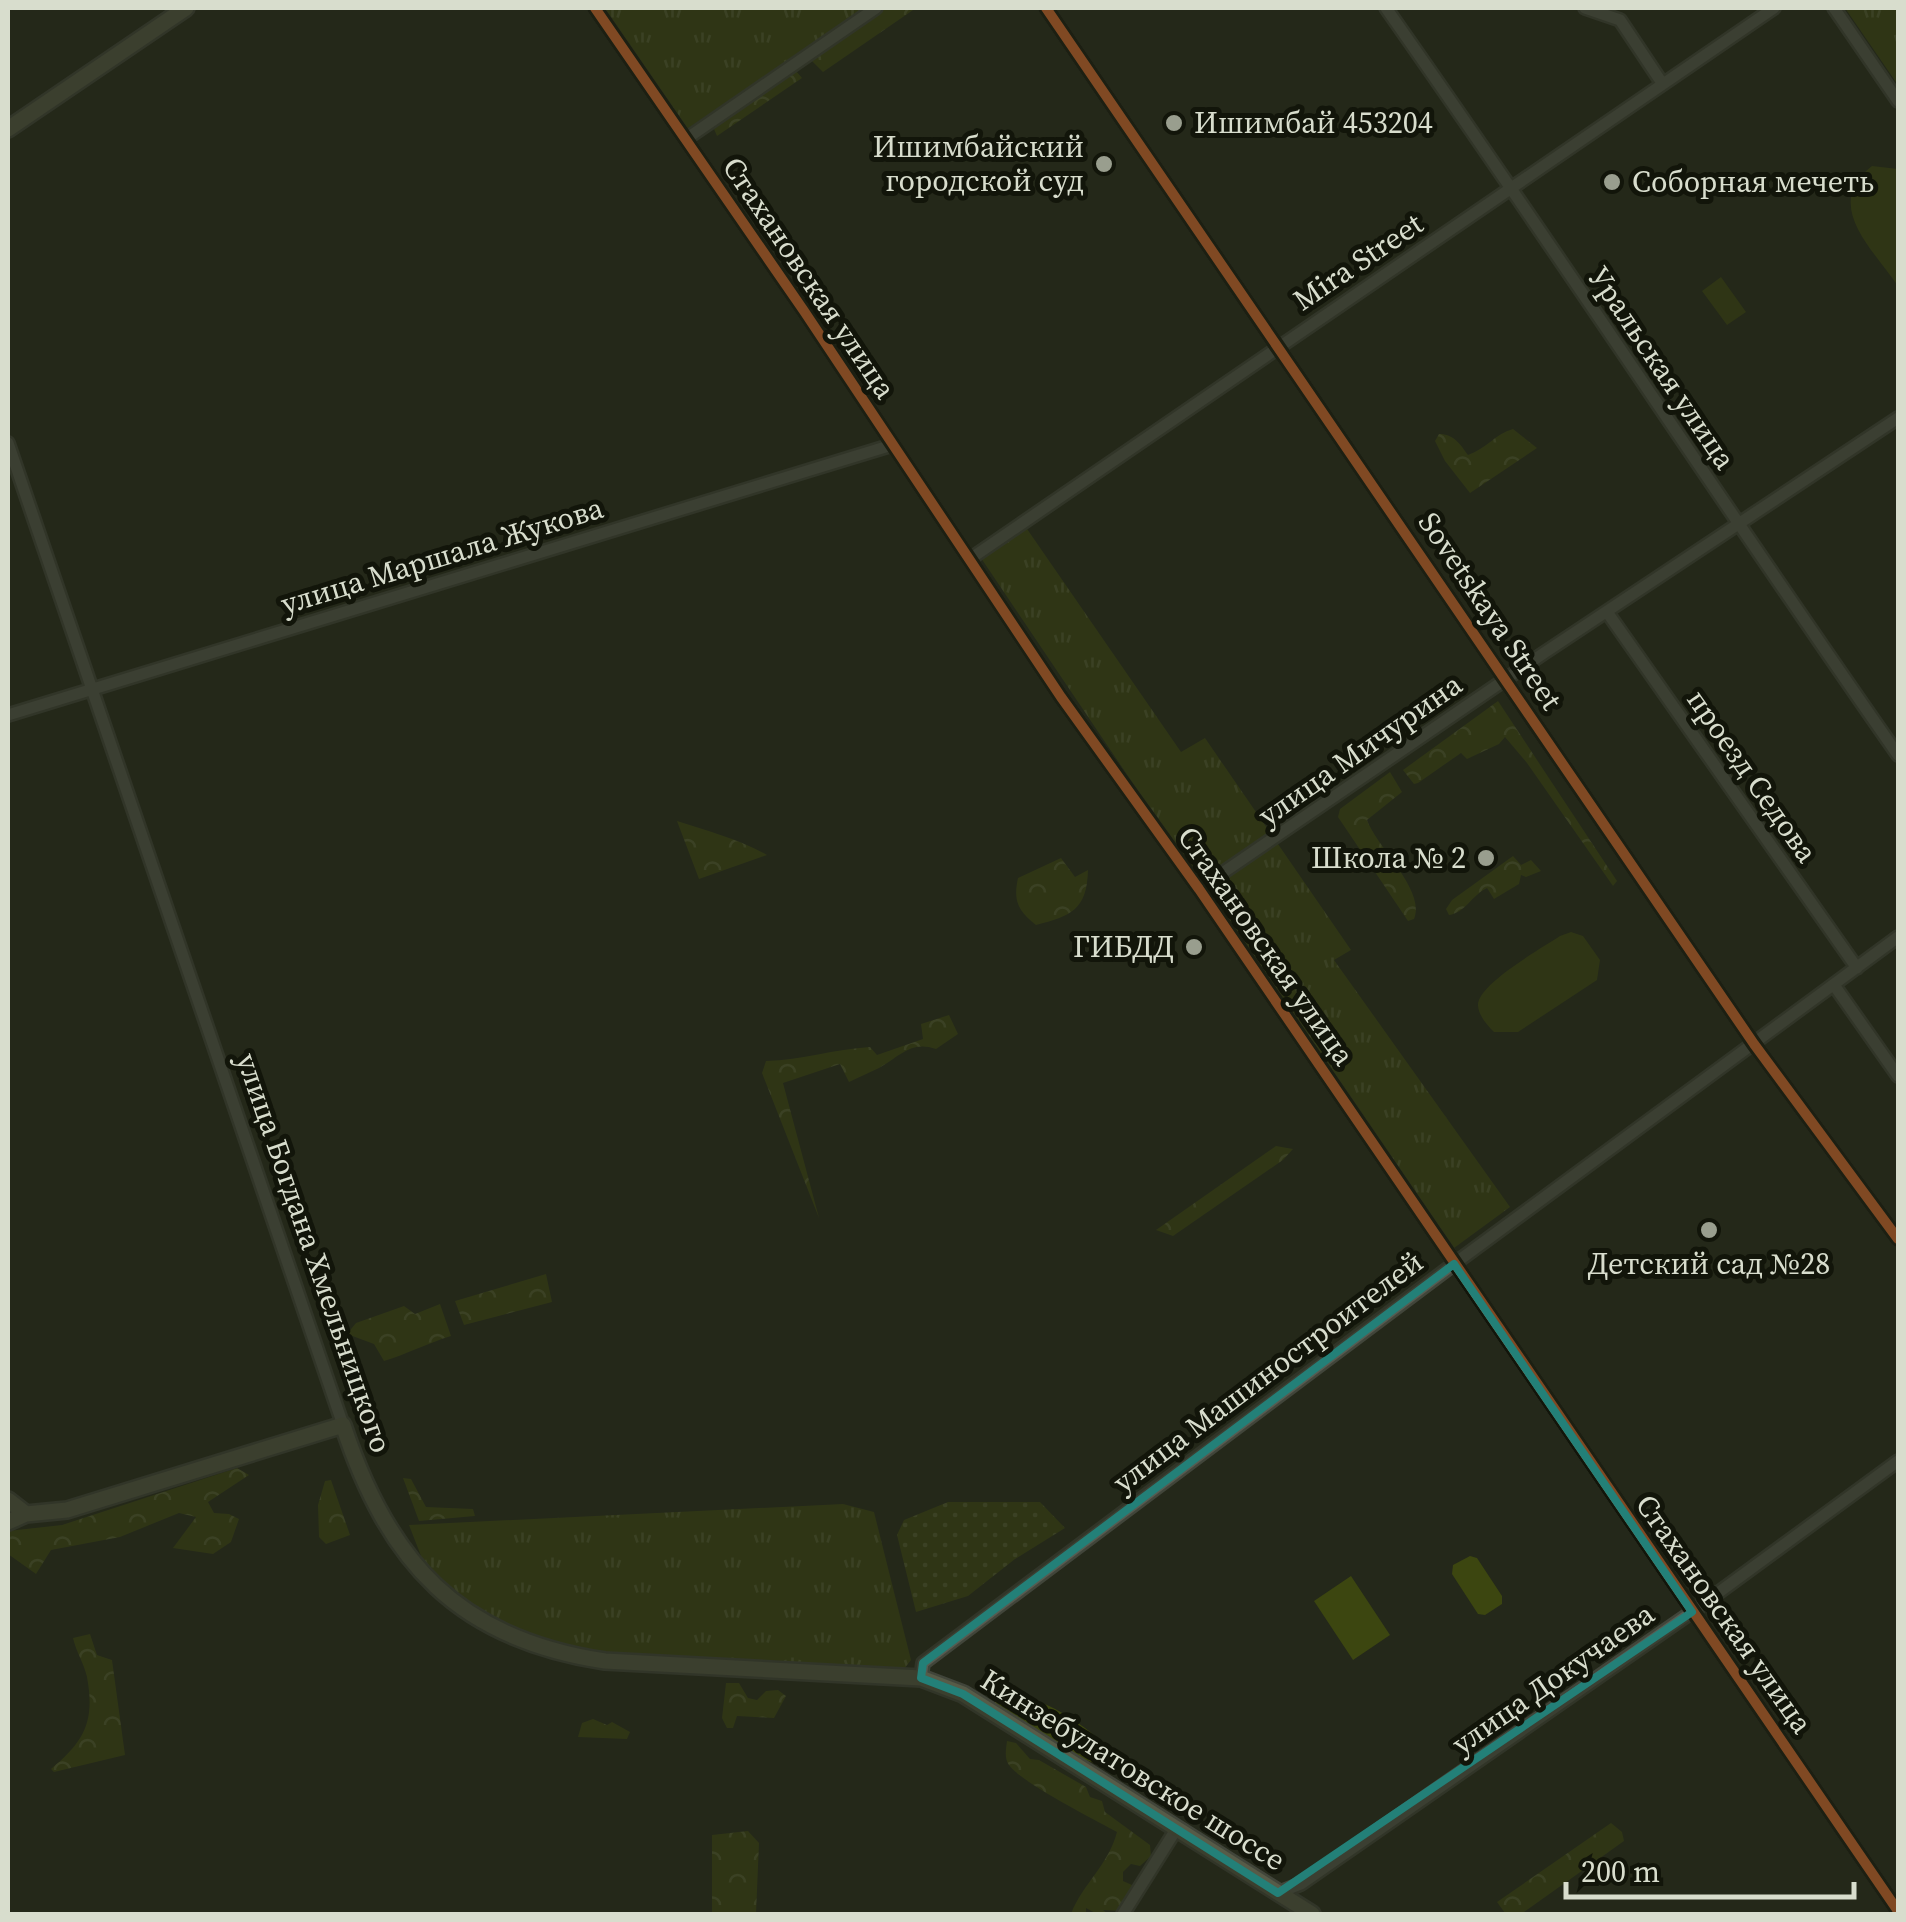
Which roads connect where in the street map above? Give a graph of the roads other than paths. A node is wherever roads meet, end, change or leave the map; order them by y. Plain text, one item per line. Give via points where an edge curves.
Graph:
1 (186, 8) edge
2 (595, 8) edge
3 (876, 8) edge
4 (1046, 8) edge
5 (1386, 8) edge
6 (1585, 8) edge
7 (1774, 8) edge
8 (1834, 8) edge
9 (1622, 14) edge
10 (1662, 82) junction
11 (1898, 101) edge
12 (8, 128) edge
13 (686, 139) junction
14 (1513, 188) junction
15 (1279, 346) junction
16 (1898, 418) edge
17 (8, 443) edge
18 (892, 445) junction
19 (1738, 526) junction
20 (970, 559) junction
21 (1607, 612) junction
22 (1506, 679) junction
23 (93, 689) junction
24 (8, 715) edge
25 (1898, 755) edge
26 (1198, 890) junction
27 (1898, 937) edge
28 (1857, 968) junction
29 (1834, 985) junction
30 (1754, 1044) junction
31 (1898, 1076) edge
32 (1898, 1239) edge
33 (1454, 1264) junction
34 (342, 1425) junction
35 (1898, 1461) edge
36 (8, 1500) edge
37 (26, 1514) junction
38 (8, 1522) edge
39 (1692, 1612) junction
40 (921, 1678) junction
41 (1177, 1828) junction
42 (1278, 1893) junction
43 (1898, 1911) edge
44 (1123, 1914) edge
45 (1312, 1914) edge

1 - 12 main road
2 - 13 street, Стахановская улица
3 - 13 street
4 - 15 street, Sovetskaya Street
5 - 14 street, Уральская улица
6 - 9 street
7 - 10 street, Mira Street
8 - 11 street
9 - 10 street
10 - 14 street, Mira Street
13 - 18 street, Стахановская улица
14 - 15 street, Mira Street
14 - 19 street, Уральская улица
15 - 20 street, Mira Street
15 - 22 street, Sovetskaya Street
16 - 19 street, улица Мичурина
17 - 23 street, улица Богдана Хмельницкого
18 - 20 street, Стахановская улица
18 - 23 street, улица Маршала Жукова
19 - 21 street, улица Мичурина
19 - 25 street, Уральская улица
20 - 26 street, Стахановская улица
21 - 22 street, улица Мичурина
21 - 28 street, проезд Седова
22 - 26 street, улица Мичурина
22 - 30 street, Sovetskaya Street
23 - 24 street, улица Маршала Жукова
23 - 34 street, улица Богдана Хмельницкого
26 - 33 street, Стахановская улица
27 - 28 street, улица Машиностроителей
28 - 29 street, улица Машиностроителей
29 - 30 street, улица Машиностроителей
29 - 31 street
30 - 32 street, Sovetskaya Street
30 - 33 street, улица Машиностроителей
33 - 39 street, Стахановская улица
33 - 40 street, улица Машиностроителей via 923,1664
34 - 37 main road via 67,1510
34 - 40 main road, улица Богдана Хмельницкого via 383,1520 425,1579 509,1636 605,1661
35 - 39 street, улица Докучаева
36 - 37 main road
37 - 38 main road
39 - 42 street, улица Докучаева
39 - 43 street, Стахановская улица
40 - 41 main road, Кинзебулатовское шоссе via 963,1694
41 - 42 main road, Кинзебулатовское шоссе
41 - 44 street
42 - 45 main road, Кинзебулатовское шоссе

